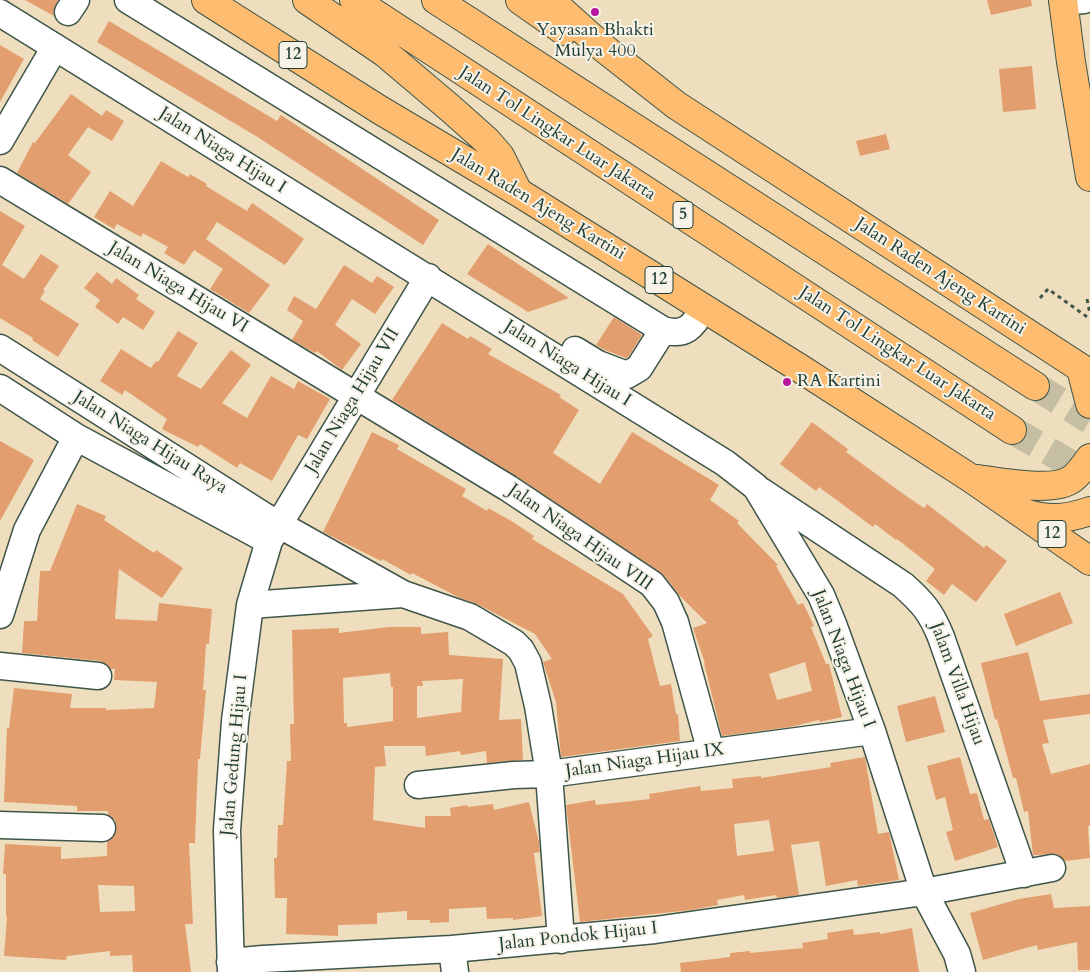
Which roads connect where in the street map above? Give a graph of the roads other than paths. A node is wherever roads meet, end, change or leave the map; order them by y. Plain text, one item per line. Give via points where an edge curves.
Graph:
1 (10, 0) edge
2 (128, 0) edge
3 (206, 0) edge
4 (307, 0) edge
5 (354, 0) edge
6 (436, 0) edge
7 (520, 0) edge
8 (553, 1) edge
9 (1070, 1) edge
10 (0, 13) edge
11 (602, 46) junction
12 (55, 48) junction
13 (0, 141) edge
14 (1090, 177) edge
15 (0, 180) edge
16 (518, 192) junction
17 (428, 278) junction
18 (703, 308) junction
19 (663, 330) junction
20 (0, 348) edge
21 (1086, 371) edge
22 (1036, 386) tunnel mouth
23 (0, 388) edge
24 (356, 396) junction
25 (1090, 404) edge
26 (1012, 430) tunnel mouth
27 (76, 437) junction
28 (1090, 458) edge
29 (972, 478) junction
30 (756, 488) junction
31 (1019, 511) junction
32 (1090, 511) edge
33 (283, 534) junction
34 (1090, 561) edge
35 (403, 594) junction
36 (250, 605) junction
37 (0, 616) edge
38 (0, 666) edge
39 (98, 676) dead end
40 (872, 731) junction
41 (710, 752) junction
42 (549, 774) junction
43 (418, 785) dead end
44 (0, 825) edge
45 (102, 828) dead end
46 (1052, 868) dead end
47 (1024, 874) junction
48 (924, 892) junction
49 (561, 940) junction
50 (454, 961) edge
51 (231, 967) edge
52 (962, 972) edge

1 - 19 street via 598,364 627,375 640,368
2 - 19 street
3 - 16 highway, Jalan Raden Ajeng Kartini / 12
4 - 16 highway via 385,53 487,141 500,156
5 - 26 highway, Jalan Tol Lingkar Luar Jakarta / 5
6 - 22 highway
7 - 11 highway via 562,30
8 - 11 highway, Jalan Raden Ajeng Kartini
9 - 14 highway via 1071,62
10 - 12 street, Jalan Niaga Hijau I
11 - 21 highway, Jalan Raden Ajeng Kartini via 676,105
12 - 13 street
12 - 17 street, Jalan Niaga Hijau I
15 - 24 street, Jalan Niaga Hijau VI
16 - 18 highway, Jalan Raden Ajeng Kartini / 12
17 - 24 street, Jalan Niaga Hijau VII
17 - 30 street, Jalan Niaga Hijau I via 725,463
18 - 19 street via 698,319 682,332
18 - 29 highway, Jalan Raden Ajeng Kartini / 12
20 - 33 street, Jalan Niaga Hijau Raya
21 - 25 highway
23 - 27 street, Jalan Niaga Hijau Raya
24 - 33 street, Jalan Niaga Hijau VII
24 - 41 street, Jalan Niaga Hijau VIII via 508,488 652,584 666,602 675,622
27 - 33 street, Jalan Niaga Hijau Raya via 190,498
27 - 37 street via 27,530
28 - 29 highway via 1071,480 1061,484 1019,485
29 - 31 highway, Jalan Raden Ajeng Kartini / 12
30 - 40 street, Jalan Niaga Hijau I via 821,595
30 - 47 street, Jalam Villa Hijau via 903,585 924,604 934,619
31 - 32 highway, Jalan Raden Ajeng Kartini / 12 via 1054,519
31 - 34 highway, Jalan Raden Ajeng Kartini / 12
33 - 35 street
33 - 36 street, Jalan Gedung Hijau I
35 - 36 street
35 - 42 street via 470,617 521,650 528,663 538,706
36 - 51 street, Jalan Gedung Hijau I via 235,720 227,830
38 - 39 street
40 - 41 street, Jalan Niaga Hijau IX
40 - 48 street, Jalan Niaga Hijau I
41 - 42 street, Jalan Niaga Hijau IX
42 - 43 street, Jalan Niaga Hijau IX
42 - 49 street
44 - 45 street
46 - 47 street
47 - 48 street
48 - 49 street, Jalan Pondok Hijau I
48 - 52 street, Jalan Niaga Hijau I via 957,954
49 - 50 street, Jalan Pondok Hijau I
50 - 51 street, Jalan Pondok Hijau I via 262,959

